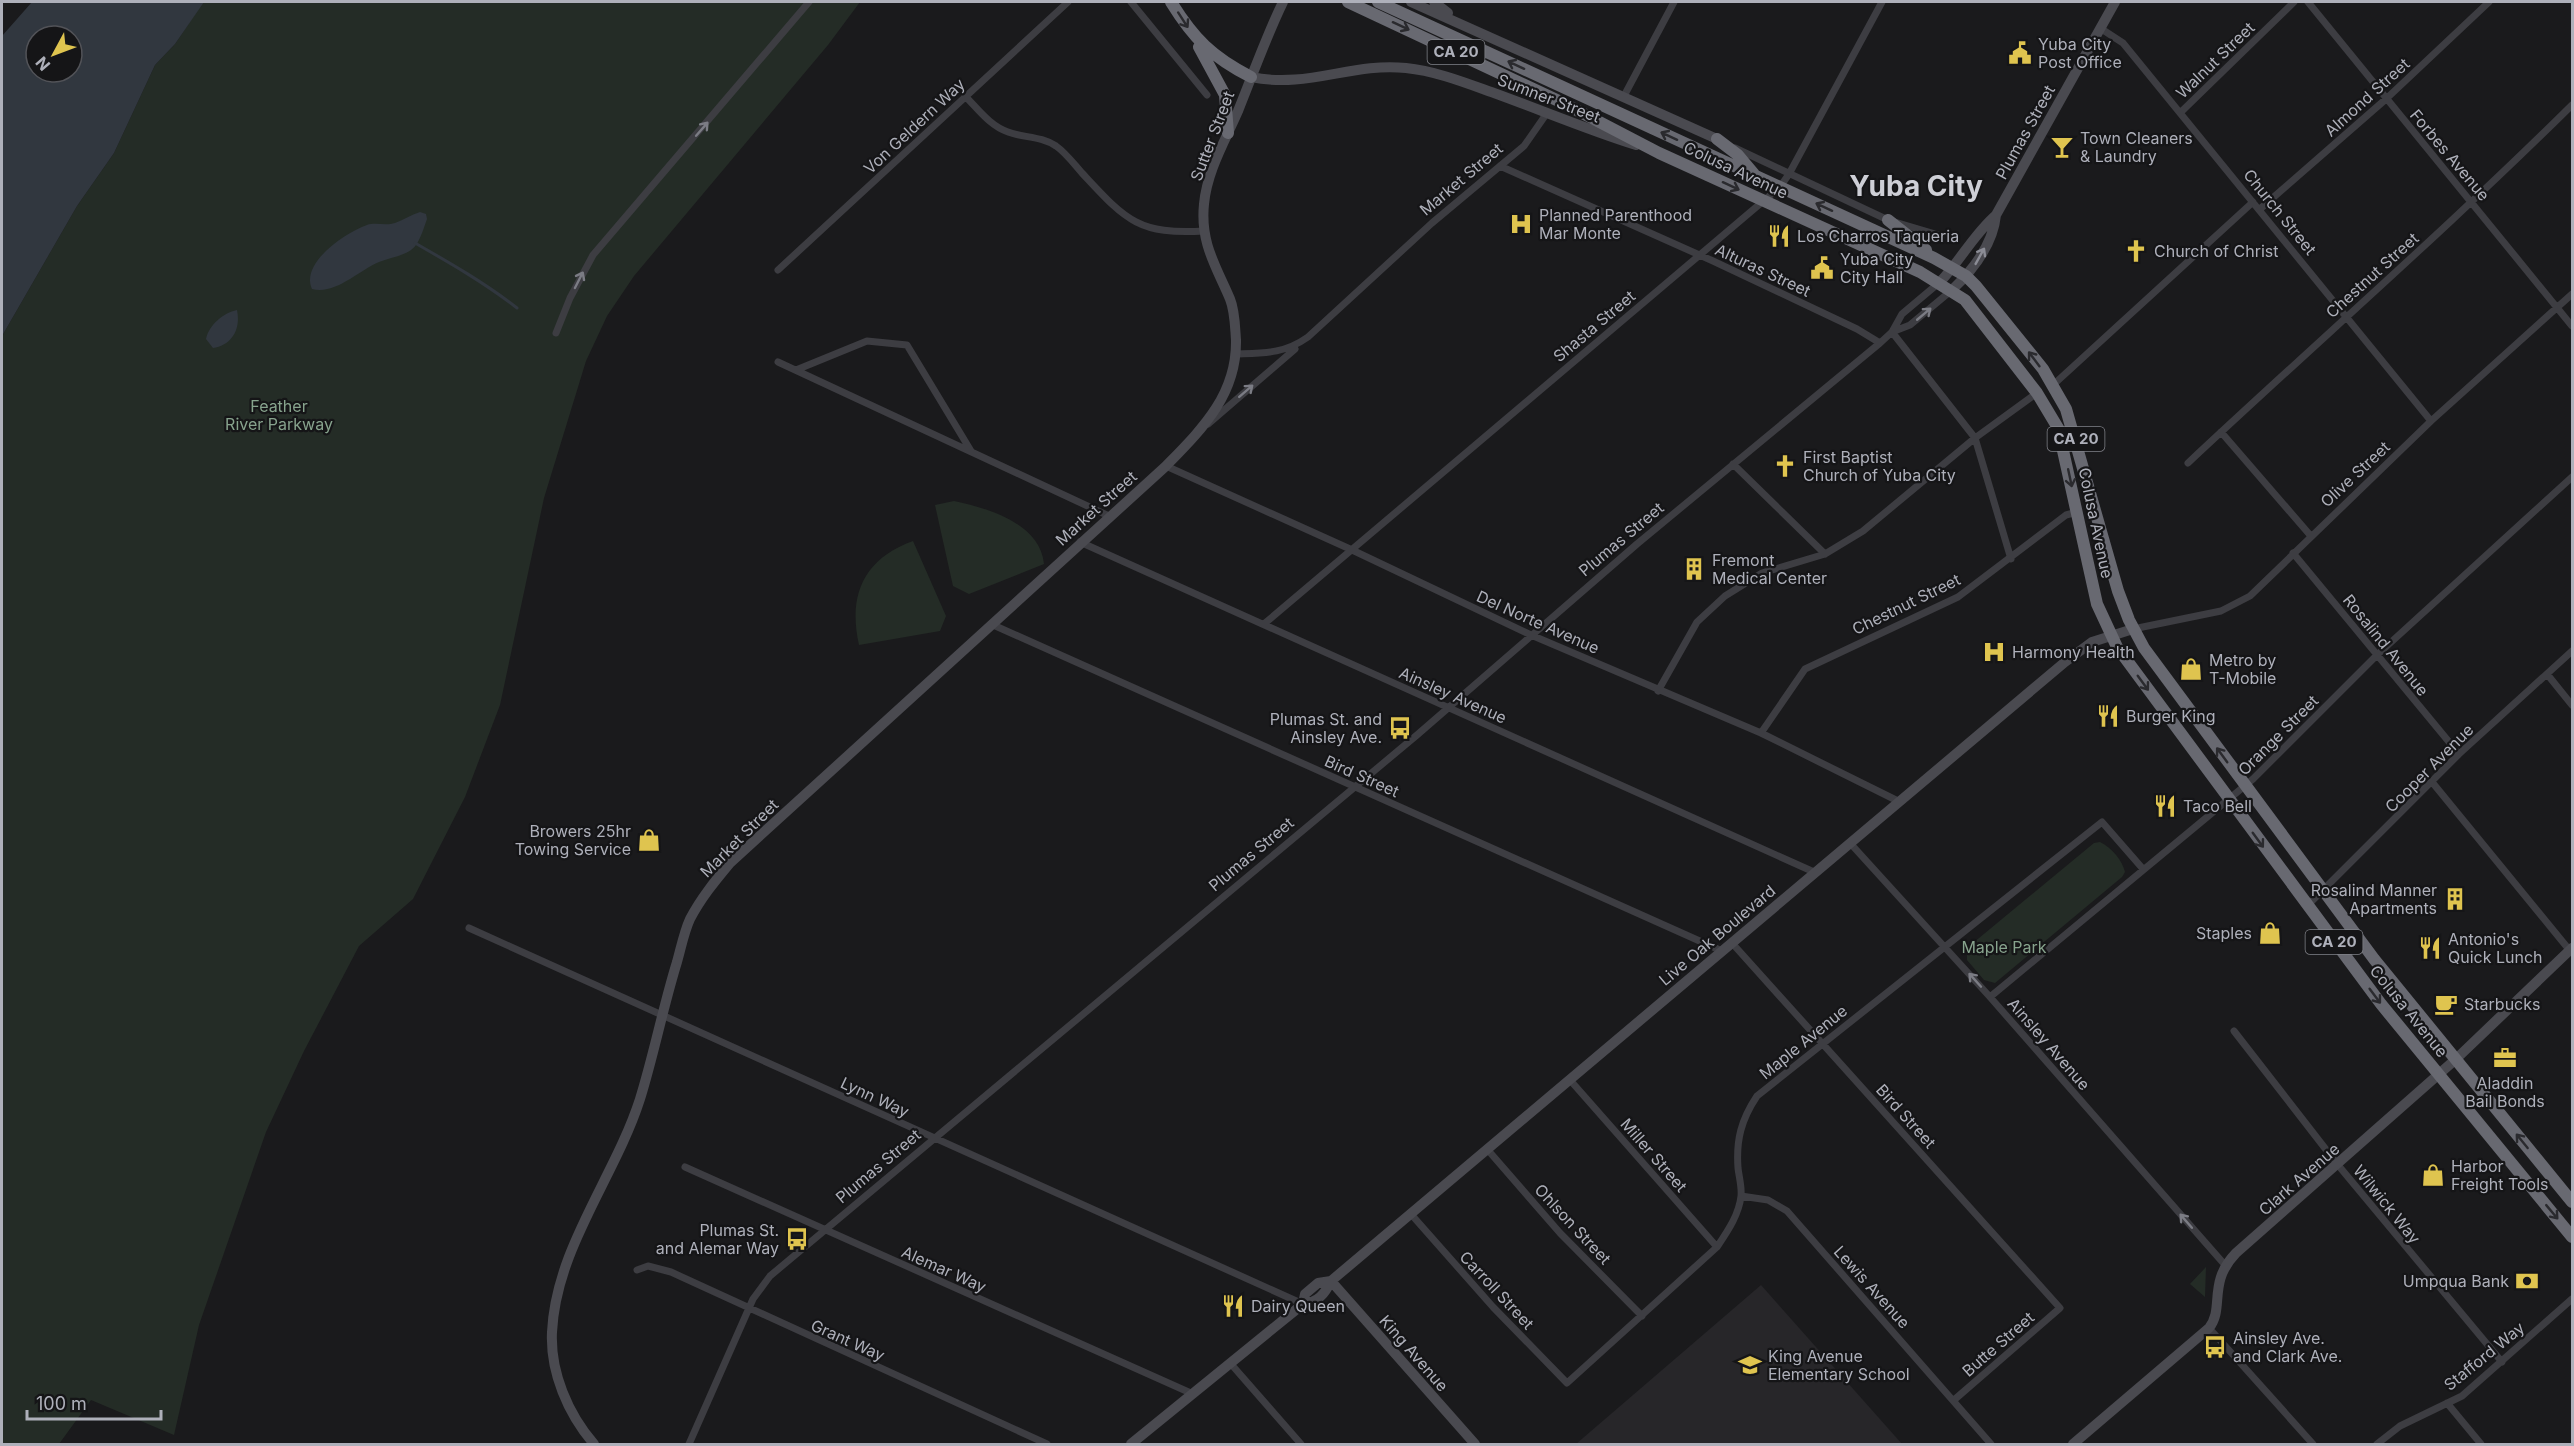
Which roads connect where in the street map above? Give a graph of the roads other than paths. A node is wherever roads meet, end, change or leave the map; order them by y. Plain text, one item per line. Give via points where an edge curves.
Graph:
1 (809, 2) edge
2 (1068, 2) edge
3 (1131, 2) edge
4 (1171, 2) edge
5 (1283, 2) edge
6 (1348, 2) edge
7 (1378, 2) edge
8 (1411, 2) edge
9 (1434, 2) edge
10 (1674, 2) edge
11 (1882, 2) edge
12 (2115, 2) edge
13 (2294, 2) edge
14 (2307, 2) edge
15 (2488, 2) edge
16 (1457, 21) junction
17 (2100, 28) junction
18 (1195, 37) junction
19 (1251, 77) junction
20 (1207, 95) dead end
21 (965, 96) junction
22 (1624, 96) junction
23 (2386, 99) junction
24 (2572, 105) edge
25 (1547, 112) junction
26 (2181, 112) junction
27 (1228, 133) junction
28 (1717, 139) junction
29 (1659, 153) junction
30 (1500, 166) junction
31 (1789, 174) junction
32 (1754, 175) junction
33 (1780, 187) junction
34 (1765, 201) junction
35 (2253, 202) junction
36 (2473, 203) junction
37 (2260, 209) junction
38 (1996, 215) junction
39 (1888, 220) junction
40 (1204, 231) junction
41 (1942, 236) dead end
42 (1698, 255) junction
43 (1934, 258) junction
44 (1953, 268) junction
45 (778, 270) dead end
46 (1966, 276) junction
47 (1940, 282) junction
48 (1952, 290) junction
49 (2572, 294) edge
50 (2558, 308) junction
51 (2346, 315) junction
52 (2572, 326) edge
53 (1892, 332) junction
54 (556, 333) dead end
55 (1308, 337) junction
56 (1880, 343) junction
57 (1236, 354) junction
58 (778, 362) dead end
59 (796, 370) junction
60 (2054, 386) junction
61 (2037, 393) junction
62 (2431, 421) junction
63 (1202, 430) junction
64 (2221, 432) junction
65 (1975, 438) junction
66 (971, 451) junction
67 (2188, 463) dead end
68 (1733, 464) junction
69 (1166, 466) junction
70 (2572, 477) edge
71 (2077, 512) junction
72 (1109, 516) junction
73 (2098, 522) junction
74 (2310, 535) junction
75 (1080, 542) junction
76 (1350, 549) junction
77 (2293, 553) junction
78 (1825, 554) junction
79 (2011, 559) junction
80 (991, 624) junction
81 (1264, 624) junction
82 (2133, 629) junction
83 (2110, 634) junction
84 (1531, 635) junction
85 (2572, 651) edge
86 (2377, 655) junction
87 (2547, 674) junction
88 (1658, 691) junction
89 (2572, 705) edge
90 (1449, 708) junction
91 (1761, 734) junction
92 (2458, 754) junction
93 (2432, 782) junction
94 (2245, 786) junction
95 (1354, 788) junction
96 (2228, 800) junction
97 (1900, 802) junction
98 (1850, 843) junction
99 (2143, 869) junction
100 (1814, 872) junction
101 (2322, 891) junction
102 (2307, 906) junction
103 (469, 928) dead end
104 (1732, 943) junction
105 (1946, 948) junction
106 (1722, 951) junction
107 (2572, 951) edge
108 (1990, 997) junction
109 (661, 1014) junction
110 (2234, 1031) dead end
111 (1822, 1043) junction
112 (2456, 1059) junction
113 (2439, 1074) junction
114 (1570, 1080) junction
115 (934, 1138) junction
116 (1487, 1149) junction
117 (2338, 1165) junction
118 (685, 1167) dead end
119 (1741, 1196) junction
120 (2572, 1202) edge
121 (1410, 1213) junction
122 (825, 1231) junction
123 (2572, 1237) edge
124 (1717, 1248) junction
125 (2225, 1266) junction
126 (637, 1270) dead end
127 (1331, 1281) junction
128 (2572, 1299) edge
129 (1303, 1304) junction
130 (2060, 1308) joint
131 (748, 1310) junction
132 (1642, 1316) junction
133 (2209, 1328) junction
134 (2502, 1362) junction
135 (1231, 1364) junction
136 (1567, 1383) joint
137 (1193, 1394) junction
138 (1954, 1400) junction
139 (2447, 1403) junction
140 (594, 1444) edge
141 (689, 1444) edge
142 (1047, 1444) edge
143 (1131, 1444) edge
144 (1301, 1444) edge
145 (1475, 1444) edge
146 (1991, 1444) edge
147 (2073, 1444) edge
148 (2313, 1444) edge
149 (2377, 1444) edge
150 (2481, 1444) edge

54 -> 1 street via 593,255
2 - 21 street, Von Geldern Way
3 - 20 street
4 -> 18 highway
5 - 19 main road, Sutter Street
6 -> 29 highway, Colusa Avenue / CA 20 via 1581,111
32 -> 7 highway, Colusa Avenue / CA 20
8 - 16 main road, Colusa Avenue
9 - 16 main road
10 - 22 street
11 - 31 street, Shasta Street
12 - 17 main road, Plumas Street
13 - 26 street, Walnut Street
14 - 23 street, Forbes Avenue
15 - 23 street, Almond Street
16 - 22 main road, Colusa Avenue
17 - 26 street, Church Street via 2123,43
17 - 38 main road, Plumas Street
18 - 19 highway via 1210,52
18 - 27 highway via 1225,95
19 - 25 main road, Sumner Street via 1300,81 1381,67 1407,68 1469,84
19 - 27 main road, Sutter Street
21 - 40 street via 1005,131 1043,139 1058,148 1124,217 1152,229
21 - 45 street, Von Geldern Way
22 - 28 main road, Colusa Avenue
23 - 36 street, Forbes Avenue
23 - 37 street, Almond Street
24 - 36 street, Chestnut Street
25 - 29 main road, Sumner Street
25 - 30 street, Market Street via 1531,138
26 - 35 street, Church Street
27 - 40 main road, Sutter Street via 1210,177
28 - 31 street, Colusa Avenue
28 - 32 highway via 1738,155
29 -> 34 highway, Colusa Avenue / CA 20
30 - 42 street, Alturas Street
30 - 55 street, Market Street
31 - 33 street, Shasta Street
31 - 39 street, Colusa Avenue
32 - 33 highway, Colusa Avenue / CA 20
33 - 34 street, Shasta Street
43 -> 33 highway, Colusa Avenue / CA 20
34 - 42 street, Shasta Street
34 - 47 highway, Colusa Avenue / CA 20
35 - 37 street, Church Street
35 - 60 street
36 - 50 street, Forbes Avenue
36 - 51 street, Chestnut Street
37 - 51 street, Church Street
38 - 44 main road, Plumas Street
46 -> 38 main road, Plumas Street via 1995,230
39 - 41 street, Colusa Avenue
39 - 43 highway
40 - 57 main road, Sutter Street via 1211,261 1231,302
42 - 56 street, Alturas Street
42 - 76 street, Shasta Street
43 - 44 highway, Colusa Avenue / CA 20
44 - 46 highway, Colusa Avenue / CA 20
44 - 47 main road, Plumas Street
46 - 48 main road, Plumas Street
60 -> 46 highway, Colusa Avenue / CA 20 via 2001,314
47 - 48 highway, Colusa Avenue / CA 20
47 - 53 street, Plumas Street via 1902,314
53 -> 48 street, Plumas Street via 1910,326
48 - 61 highway, Colusa Avenue / CA 20 via 1973,309
49 - 50 street, Olive Street
50 - 52 street, Forbes Avenue
50 - 62 street, Olive Street
51 - 62 street, Church Street
51 - 64 street, Chestnut Street
53 - 56 street, Plumas Street
53 - 65 street
55 - 57 street, Market Street via 1275,353
63 -> 55 street, Market Street
56 - 68 street, Plumas Street
57 - 63 main road, Market Street via 1228,387
58 - 59 street
59 - 66 street
59 - 66 street via 867,341 907,345
60 - 73 highway, Colusa Avenue / CA 20 via 2072,427
61 - 65 street
61 -> 71 highway, Colusa Avenue / CA 20 via 2061,437
62 - 74 street, Olive Street
63 - 69 main road, Market Street
64 - 67 street, Chestnut Street
64 - 74 street
65 - 78 street via 1863,531
65 - 79 street
66 - 72 street
68 - 78 street
68 - 84 street, Plumas Street
69 - 72 main road, Market Street
69 - 76 street, Del Norte Avenue
70 - 86 street, Orange Street
71 - 73 highway
71 - 79 street, Chestnut Street via 2066,515
71 - 83 highway, Colusa Avenue / CA 20 via 2097,604
72 - 75 main road, Market Street
73 - 82 highway, Colusa Avenue / CA 20
74 - 77 street, Olive Street
75 - 80 main road, Market Street
75 - 81 street, Ainsley Avenue
76 - 81 street, Shasta Street
76 - 84 street, Del Norte Avenue
77 - 82 street, Olive Street via 2236,605
77 - 86 street, Rosalind Avenue
78 - 88 street via 1762,573 1725,596 1697,622
79 - 91 street, Chestnut Street via 1958,597 1805,669
80 - 95 street, Bird Street
80 - 109 main road, Market Street via 730,863 707,890 689,920
81 - 90 street, Ainsley Avenue
82 - 83 main road, Live Oak Boulevard
94 -> 82 highway, Colusa Avenue / CA 20
83 -> 96 highway, Colusa Avenue / CA 20
83 - 97 main road, Live Oak Boulevard via 2082,648
84 - 88 street, Del Norte Avenue
84 - 90 street, Plumas Street
85 - 87 street, Cooper Avenue
86 - 92 street, Rosalind Avenue
86 - 94 street, Orange Street
87 - 89 street
87 - 92 street, Cooper Avenue
88 - 91 street, Del Norte Avenue
90 - 95 street, Plumas Street
90 - 100 street, Ainsley Avenue
91 - 97 street, Del Norte Avenue
92 - 93 street, Cooper Avenue
93 - 101 street, Cooper Avenue
93 - 107 street
94 - 96 street, Orange Street
94 - 101 highway, Colusa Avenue / CA 20
95 - 106 street, Bird Street
95 - 115 street, Plumas Street
96 - 99 street, Orange Street
96 -> 102 highway, Colusa Avenue / CA 20
97 - 98 main road, Live Oak Boulevard
98 - 100 main road, Live Oak Boulevard
98 - 105 street, Ainsley Avenue
99 - 105 street, Maple Avenue via 2102,822
99 - 108 street, Orange Street
100 - 104 main road, Live Oak Boulevard
101 - 102 street, Cooper Avenue
101 - 112 highway, Colusa Avenue / CA 20
102 -> 113 highway, Colusa Avenue / CA 20
103 - 109 street, Lynn Way
104 - 106 main road, Live Oak Boulevard
104 - 111 street, Bird Street
108 -> 105 street, Ainsley Avenue
105 - 111 street, Maple Avenue
106 - 114 main road, Live Oak Boulevard
107 - 112 main road, Clark Avenue
125 -> 108 street, Ainsley Avenue
109 - 115 street, Lynn Way
109 - 140 main road, Market Street via 640,1100 565,1268 554,1310 552,1354 557,1375 573,1415
110 - 117 street, Wilwick Way
111 - 119 street, Maple Avenue via 1757,1096 1745,1113 1737,1152
111 - 130 street, Bird Street
112 - 113 main road, Clark Avenue
120 -> 112 highway, Colusa Avenue / CA 20
113 - 117 main road, Clark Avenue
113 -> 123 highway, Colusa Avenue / CA 20
114 - 116 main road, Live Oak Boulevard
114 - 124 street, Miller Street
115 - 122 street, Plumas Street
115 - 129 street, Lynn Way
116 - 121 main road, Live Oak Boulevard
116 - 132 street, Ohlson Street via 1560,1233
117 - 125 main road, Clark Avenue
117 - 134 street, Wilwick Way
118 - 122 street, Alemar Way
119 - 124 street, Maple Avenue via 1733,1222
119 - 138 street, Lewis Avenue via 1768,1200 1787,1211
121 - 127 main road, Live Oak Boulevard
121 - 136 street, Carroll Street
122 - 131 street, Plumas Street via 764,1282
122 - 137 street, Alemar Way
124 - 132 street, Maple Avenue
125 - 133 main road, Clark Avenue via 2218,1280 2214,1320
126 - 131 street, Grant Way via 648,1266 671,1272
127 - 129 main road, Live Oak Boulevard via 1318,1283 1305,1294
127 - 145 main road, King Avenue
128 - 134 street, Stafford Way
129 - 135 main road, Live Oak Boulevard
130 - 138 street, Butte Street
131 - 141 street, Plumas Street
131 - 142 street, Grant Way
132 - 136 street, Maple Avenue
133 - 147 main road
133 - 148 street
134 - 139 street, Stafford Way via 2462,1396
135 - 137 main road, Live Oak Boulevard
135 - 144 street
137 - 143 main road, Live Oak Boulevard
138 - 146 street, Lewis Avenue
139 - 149 street, Stafford Way via 2400,1426
139 - 150 street

